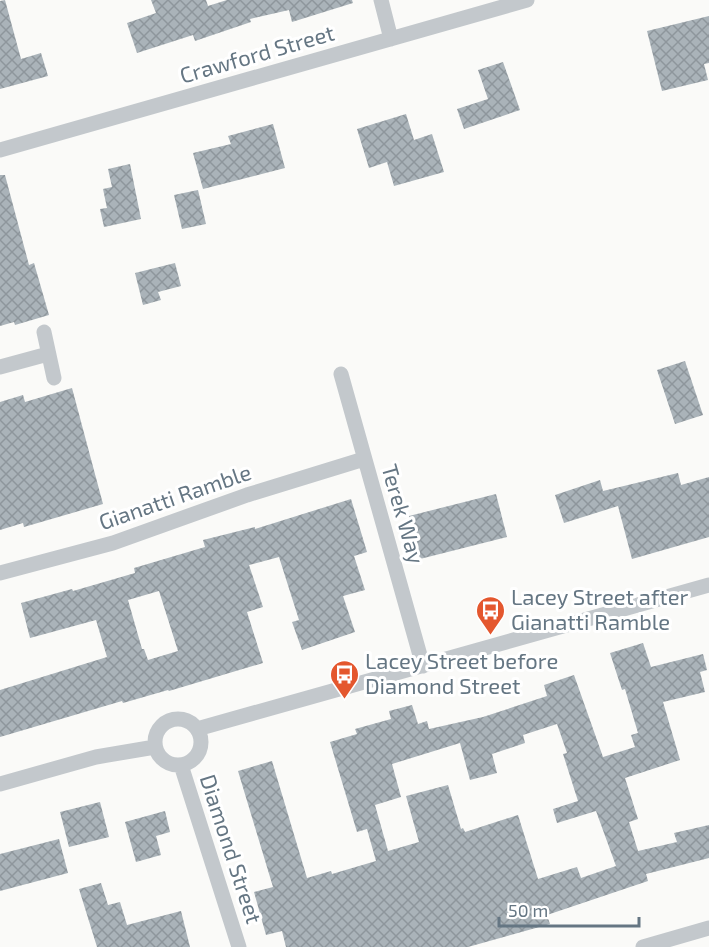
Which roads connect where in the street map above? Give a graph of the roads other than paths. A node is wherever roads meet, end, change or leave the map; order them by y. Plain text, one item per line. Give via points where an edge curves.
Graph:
1 (381, 0) edge
2 (527, 0) edge
3 (391, 39) junction
4 (0, 150) edge
5 (44, 332) dead end
6 (48, 354) junction
7 (0, 367) edge
8 (341, 374) dead end
9 (54, 378) dead end
10 (364, 459) junction
11 (0, 573) edge
12 (709, 585) edge
13 (423, 666) junction
14 (197, 729) junction
15 (154, 747) junction
16 (181, 765) junction
17 (0, 784) edge
18 (709, 928) edge
19 (239, 947) edge
20 (643, 947) edge

1 - 3 street
2 - 3 street, Crawford Street
3 - 4 street, Crawford Street
5 - 6 street
6 - 7 street
6 - 9 street
8 - 10 street, Terek Way
10 - 11 street, Gianatti Ramble via 113,543
10 - 13 street, Terek Way
12 - 13 street
13 - 14 street
14 - 15 street via 186,720 164,723 156,733
14 - 16 street via 201,746 196,757
15 - 16 street via 159,757
15 - 17 street via 96,757
16 - 19 street, Diamond Street
18 - 20 street

